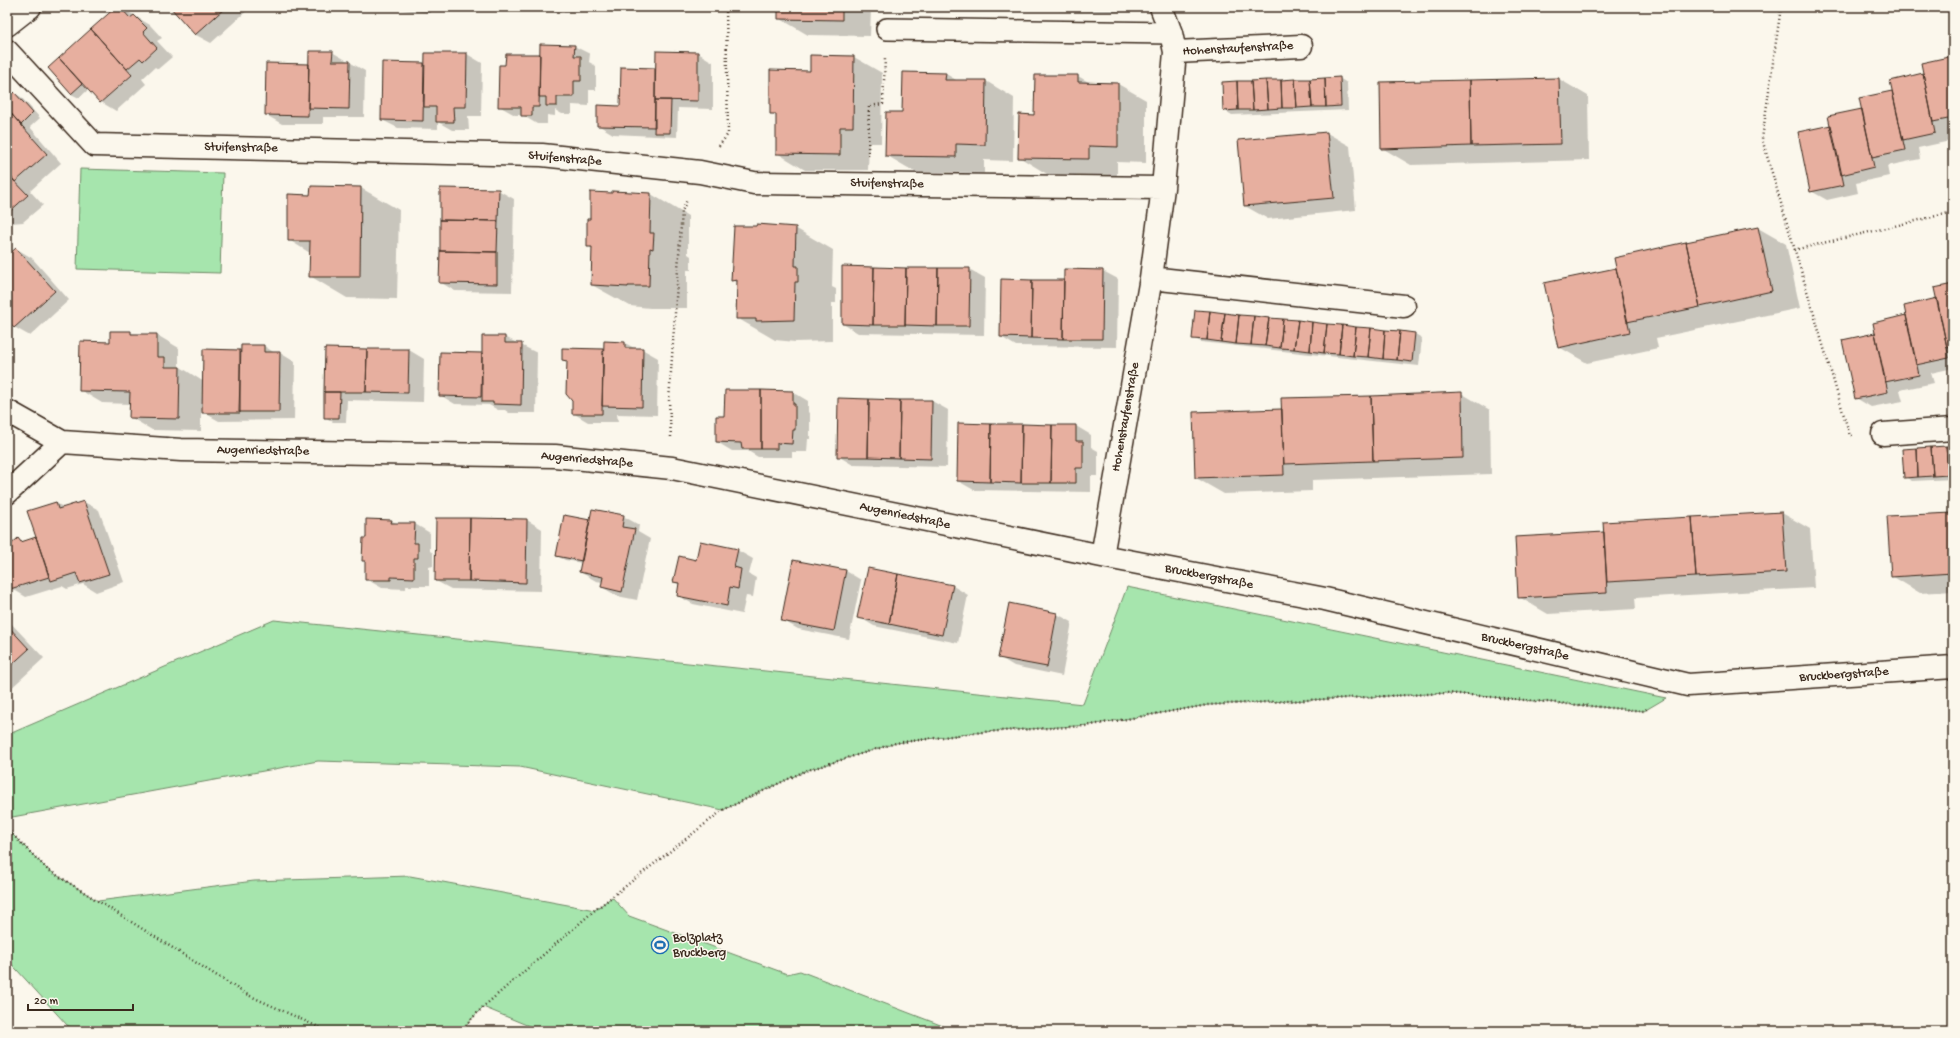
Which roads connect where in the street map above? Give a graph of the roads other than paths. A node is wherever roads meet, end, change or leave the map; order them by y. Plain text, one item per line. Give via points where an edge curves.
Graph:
1 (30, 7) edge
2 (1161, 7) edge
3 (7, 25) edge
4 (886, 29) dead end
5 (1173, 42) junction
6 (1301, 46) dead end
7 (7, 50) edge
8 (1163, 188) junction
9 (1151, 278) junction
10 (1404, 306) dead end
11 (7, 411) edge
12 (1953, 429) edge
13 (1883, 434) dead end
14 (62, 442) junction
15 (7, 493) edge
16 (1102, 556) junction
17 (1953, 667) edge

1 - 3 street
2 - 5 street, Hohenstaufenstraße
4 - 5 lane
5 - 6 street, Hohenstaufenstraße
5 - 8 street, Hohenstaufenstraße
7 - 8 street, Stuifenstraße via 94,146 542,155 700,172 754,183
8 - 9 street, Hohenstaufenstraße
9 - 10 street
9 - 16 street, Hohenstaufenstraße
11 - 14 street, Augenriedstraße
12 - 13 street
14 - 15 street
14 - 16 street, Augenriedstraße via 181,450 555,456 672,468
16 - 17 street, Bruckbergstraße via 1325,599 1688,685

